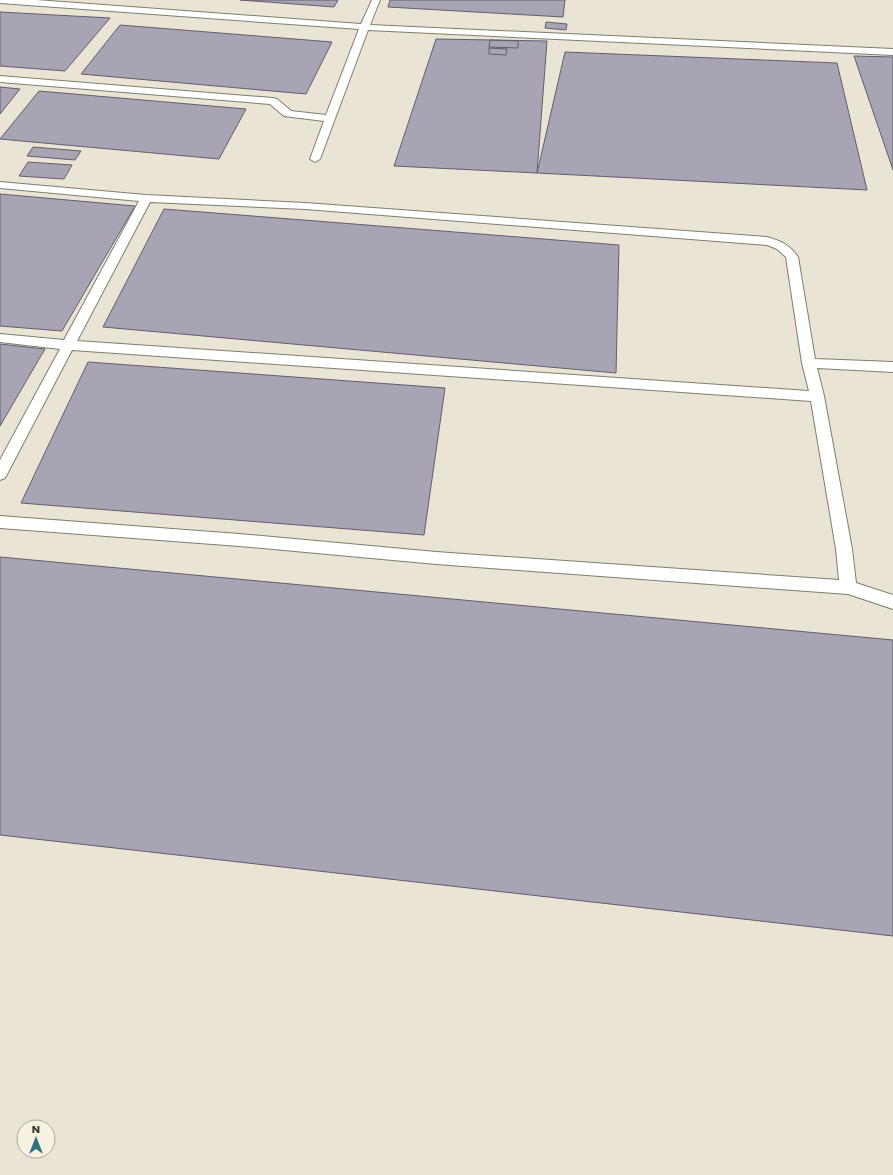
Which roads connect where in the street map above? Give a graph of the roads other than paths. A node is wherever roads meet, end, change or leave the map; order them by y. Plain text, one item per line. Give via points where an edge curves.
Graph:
1 (0, 0) edge
2 (376, 0) edge
3 (365, 27) junction
4 (893, 52) edge
5 (0, 79) edge
6 (331, 119) junction
7 (315, 159) dead end
8 (0, 185) edge
9 (146, 198) junction
10 (0, 338) edge
11 (67, 345) junction
12 (809, 363) junction
13 (893, 367) edge
14 (817, 396) junction
15 (0, 474) edge
16 (0, 522) edge
17 (848, 586) junction
18 (893, 602) edge

1 - 3 lane
2 - 3 lane
3 - 4 lane
3 - 6 lane
5 - 6 lane via 270,100 288,114
6 - 7 lane
8 - 9 lane
9 - 11 lane
9 - 12 lane via 304,206 767,241 781,245 792,257
10 - 11 lane
11 - 14 lane
11 - 15 lane
12 - 13 lane
12 - 14 lane
14 - 17 lane via 844,549
16 - 17 lane via 436,558
17 - 18 lane

